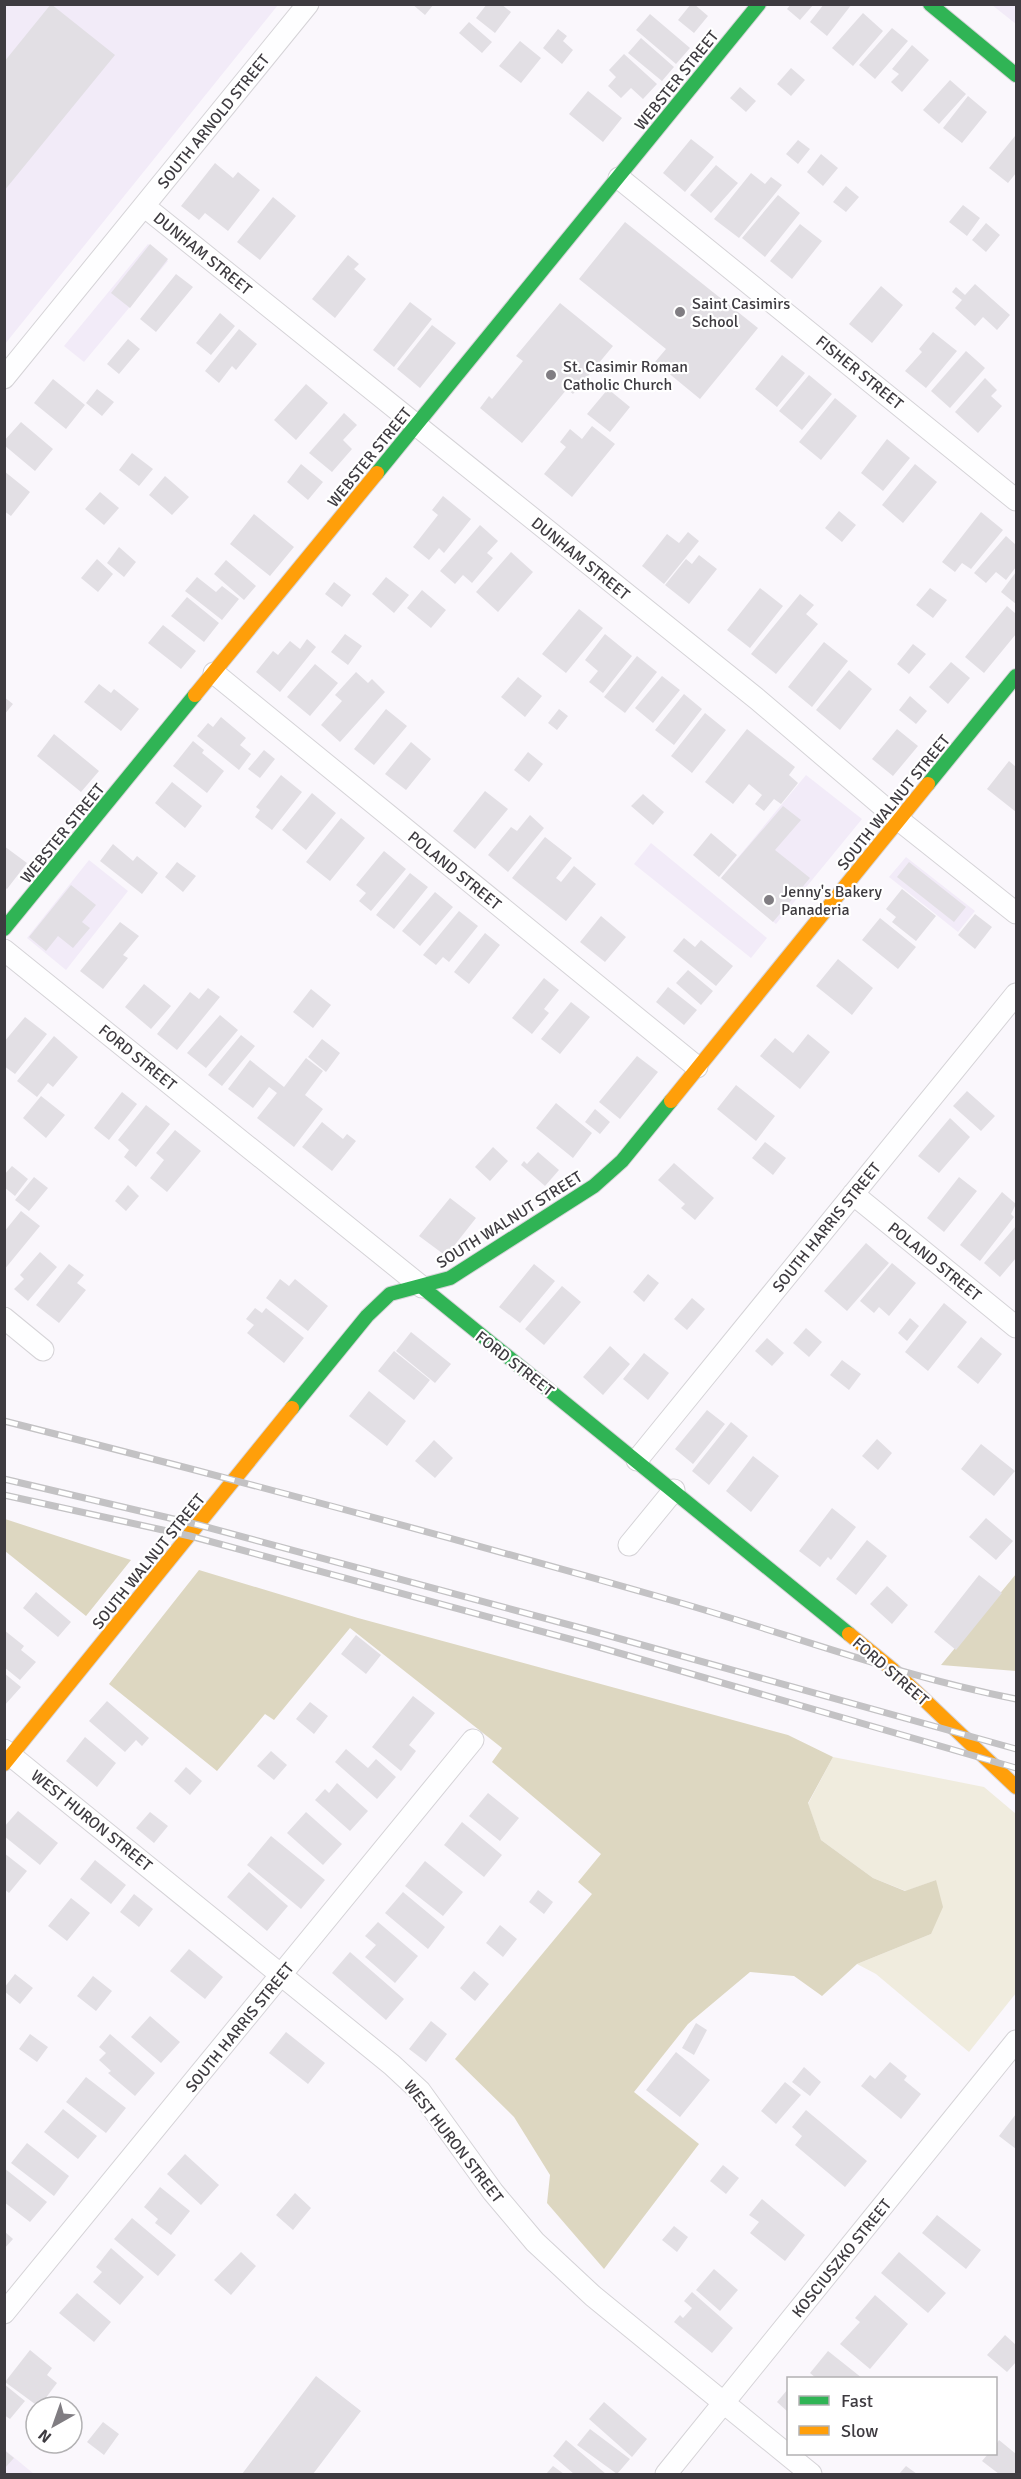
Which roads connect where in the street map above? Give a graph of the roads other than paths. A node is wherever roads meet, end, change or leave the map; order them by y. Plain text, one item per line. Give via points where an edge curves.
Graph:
1 (308, 4) edge
2 (759, 4) edge
3 (930, 4) edge
4 (1017, 75) edge
5 (619, 178) junction
6 (144, 206) junction
7 (4, 378) edge
8 (416, 425) junction
9 (1017, 500) edge
10 (214, 673) junction
11 (1017, 676) edge
12 (899, 820) junction
13 (1017, 913) edge
14 (4, 929) edge
15 (4, 950) edge
16 (1017, 994) edge
17 (697, 1067) junction
18 (853, 1194) junction
19 (422, 1287) junction
20 (4, 1318) edge
21 (1017, 1327) edge
22 (43, 1350) dead end
23 (637, 1460) junction
24 (674, 1490) junction
25 (629, 1545) dead end
26 (473, 1740) dead end
27 (7, 1756) edge
28 (1017, 1787) edge
29 (282, 1974) junction
30 (1017, 2041) edge
31 (4, 2313) edge
32 (724, 2403) junction
33 (666, 2475) edge
34 (811, 2475) edge

1 - 6 street, SOUTH ARNOLD STREET
2 - 5 street, WEBSTER STREET
3 - 4 street
5 - 8 street, WEBSTER STREET
5 - 9 street, FISHER STREET
6 - 7 street, SOUTH ARNOLD STREET
6 - 8 street, DUNHAM STREET
8 - 10 street, WEBSTER STREET
8 - 12 street, DUNHAM STREET via 748,692
10 - 14 street, WEBSTER STREET
10 - 17 street, POLAND STREET
11 - 12 street, SOUTH WALNUT STREET
12 - 13 street, DUNHAM STREET
12 - 17 street, SOUTH WALNUT STREET
15 - 19 street, FORD STREET
16 - 18 street, SOUTH HARRIS STREET
17 - 19 street, SOUTH WALNUT STREET via 622,1161 594,1186 450,1278
18 - 21 street, POLAND STREET
18 - 23 street, SOUTH HARRIS STREET
19 - 23 street, FORD STREET
19 - 27 street, SOUTH WALNUT STREET via 390,1294 368,1317
20 - 22 street
23 - 24 street, FORD STREET
24 - 25 street
24 - 28 street, FORD STREET via 893,1670
26 - 29 street, SOUTH HARRIS STREET
27 - 29 street, WEST HURON STREET
29 - 31 street, SOUTH HARRIS STREET
29 - 32 street, WEST HURON STREET via 420,2091 493,2192 535,2242 593,2296
30 - 32 street, KOSCIUSZKO STREET
32 - 33 street, KOSCIUSZKO STREET
32 - 34 street, WEST HURON STREET

